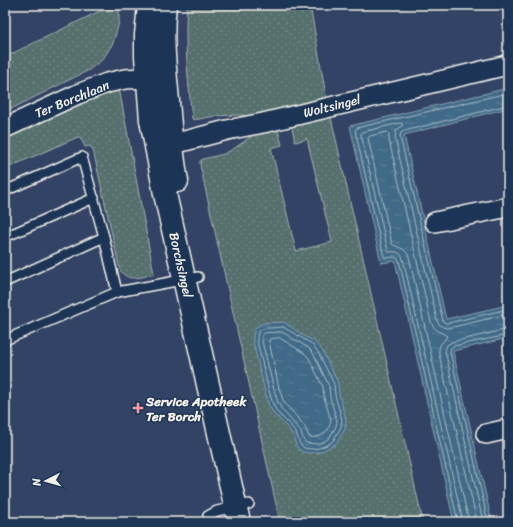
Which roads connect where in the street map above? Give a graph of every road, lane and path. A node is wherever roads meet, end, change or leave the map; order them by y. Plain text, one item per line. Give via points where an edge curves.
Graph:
1 (149, 5) edge
2 (165, 5) edge
3 (508, 64) edge
4 (156, 77) junction
5 (5, 128) edge
6 (164, 146) junction
7 (5, 191) edge
8 (94, 198) junction
9 (508, 207) edge
10 (435, 222) dead end
11 (5, 237) edge
12 (104, 237) junction
13 (191, 279) junction
14 (5, 282) edge
15 (117, 292) junction
16 (5, 340) edge
17 (508, 429) edge
18 (486, 434) dead end
19 (244, 514) edge
20 (210, 522) edge

1 - 4 main road, Borchsingel via 146,56
2 - 4 main road, Borchsingel via 163,45
3 - 6 street, Woltsingel
4 - 5 street, Ter Borchlaan via 125,79 92,88
4 - 6 main road, Borchsingel
6 - 13 main road, Borchsingel via 175,172
7 - 8 lane via 82,157
8 - 11 lane
8 - 12 lane
9 - 10 street
12 - 14 lane
12 - 15 lane
13 - 15 lane
13 - 19 main road, Borchsingel
15 - 16 lane
17 - 18 street
19 - 20 lane via 217,511 208,516

